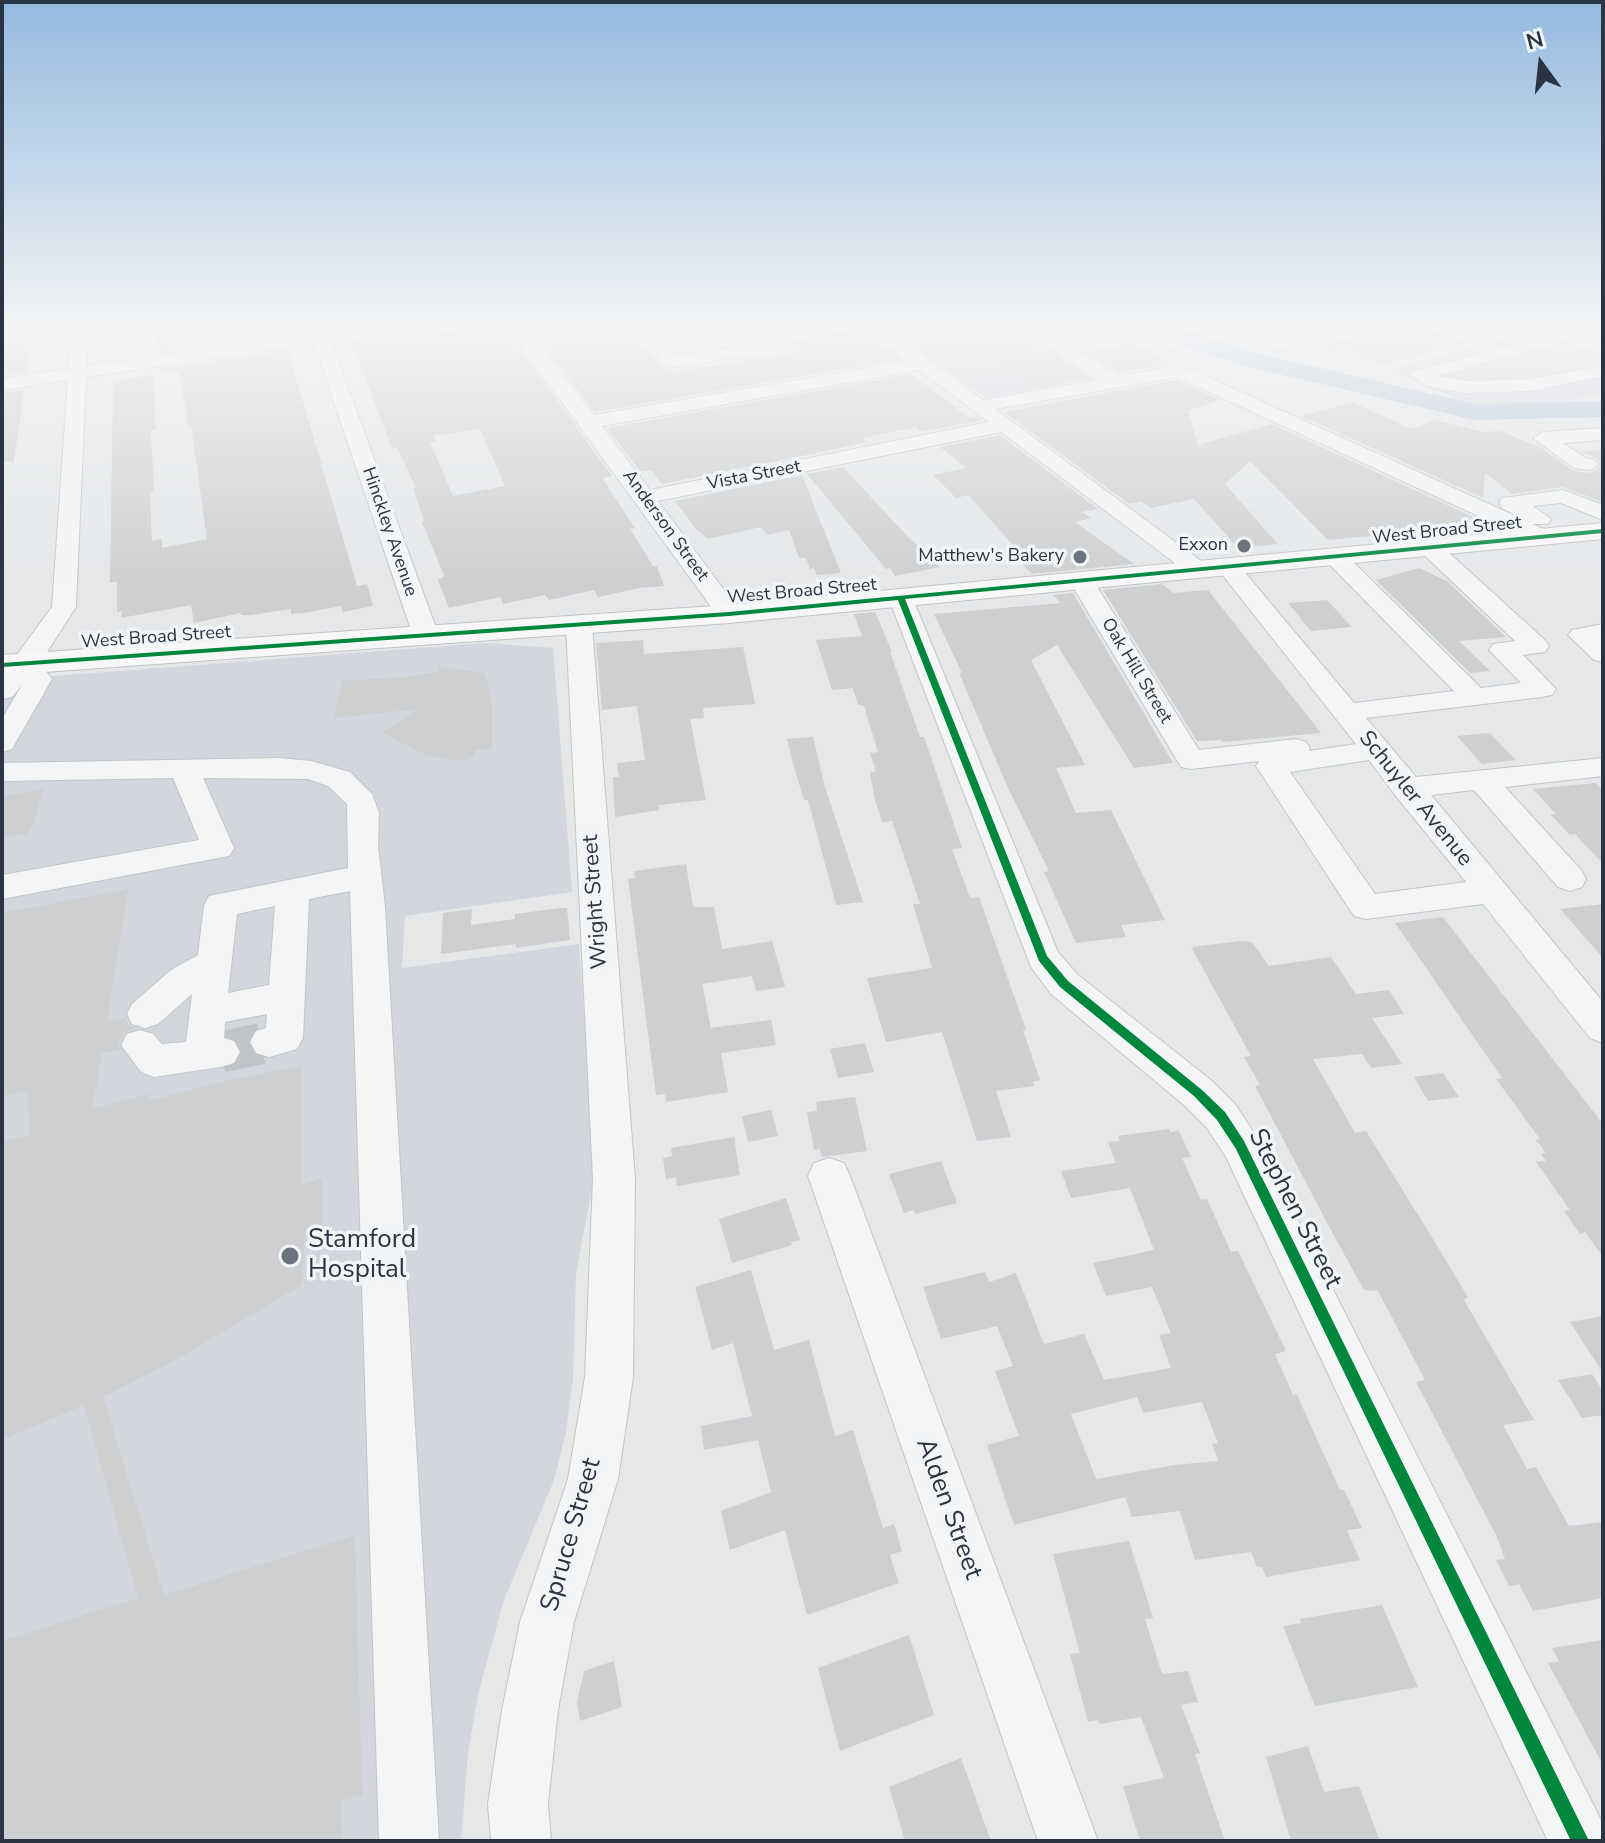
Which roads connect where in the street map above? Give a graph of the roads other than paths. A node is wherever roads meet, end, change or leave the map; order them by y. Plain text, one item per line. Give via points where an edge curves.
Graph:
1 (75, 410) edge
2 (346, 410) edge
3 (580, 410) edge
4 (658, 410) edge
5 (972, 410) edge
6 (988, 410) edge
7 (1272, 410) edge
8 (975, 413) junction
9 (589, 422) junction
10 (1005, 425) junction
11 (1603, 434) edge
12 (936, 439) junction
13 (1588, 464) dead end
14 (643, 498) junction
15 (1603, 513) edge
16 (1580, 538) edge
17 (1431, 549) junction
18 (1336, 558) junction
19 (1214, 570) junction
20 (1082, 582) junction
21 (901, 599) junction
22 (729, 614) junction
23 (579, 625) junction
24 (1603, 632) edge
25 (426, 636) junction
26 (1603, 654) edge
27 (14, 664) edge
28 (2, 691) edge
29 (1475, 697) junction
30 (1344, 712) junction
31 (2, 743) edge
32 (1371, 746) junction
33 (1603, 767) edge
34 (184, 768) junction
35 (2, 772) edge
36 (1482, 780) junction
37 (1406, 788) junction
38 (365, 876) junction
39 (1570, 879) dead end
40 (2, 887) edge
41 (1492, 891) junction
42 (293, 892) junction
43 (214, 962) junction
44 (287, 996) junction
45 (208, 1011) junction
46 (1603, 1028) edge
47 (269, 1042) dead end
48 (829, 1176) dead end
49 (614, 1179) joint
50 (409, 1841) edge
51 (521, 1841) edge
52 (1068, 1841) edge
53 (1580, 1841) edge

1 - 27 street via 64,607
2 - 25 street, Hinckley Avenue
3 - 9 street, Anderson Street
4 - 9 street
5 - 8 street, Schuyler Avenue
6 - 8 street
7 - 16 street
8 - 10 street, Schuyler Avenue
8 - 12 street via 923,429
9 - 14 street, Anderson Street
10 - 12 street, Vista Street
10 - 19 street, Schuyler Avenue
11 - 13 street via 1533,439
12 - 14 street, Vista Street
14 - 22 street, Anderson Street
15 - 16 street via 1563,496 1510,503
16 - 17 main road, West Broad Street
17 - 18 main road, West Broad Street
17 - 29 street via 1536,646 1502,650 1542,689
18 - 19 main road, West Broad Street
18 - 29 street
19 - 20 main road, West Broad Street
19 - 30 street, Schuyler Avenue
20 - 21 main road, West Broad Street
20 - 32 street, Oak Hill Street via 1191,760
21 - 22 main road, West Broad Street
21 - 53 street, Stephen Street via 1043,958 1064,984 1198,1093 1240,1145
22 - 23 main road, West Broad Street
23 - 25 main road, West Broad Street
23 - 49 street, Wright Street
24 - 26 street via 1581,635
25 - 27 main road, West Broad Street
27 - 28 street
27 - 31 street via 39,679
29 - 30 street
30 - 32 street, Schuyler Avenue
32 - 37 street, Schuyler Avenue
32 - 41 street via 1271,766 1366,907
33 - 36 street
34 - 35 street
34 - 38 street via 279,767 339,779 358,795 364,813
34 - 40 street via 218,848
36 - 37 street
36 - 39 street
37 - 41 street, Schuyler Avenue
38 - 42 street
38 - 50 street
41 - 46 street, Schuyler Avenue
42 - 43 street via 221,905
42 - 44 street
43 - 45 street
43 - 45 street via 184,980 142,1030 154,1061 212,1054
44 - 45 street
44 - 47 street via 284,1038
48 - 52 street, Alden Street
49 - 51 street, Spruce Street via 609,1377 593,1479 547,1622 530,1710 518,1804

